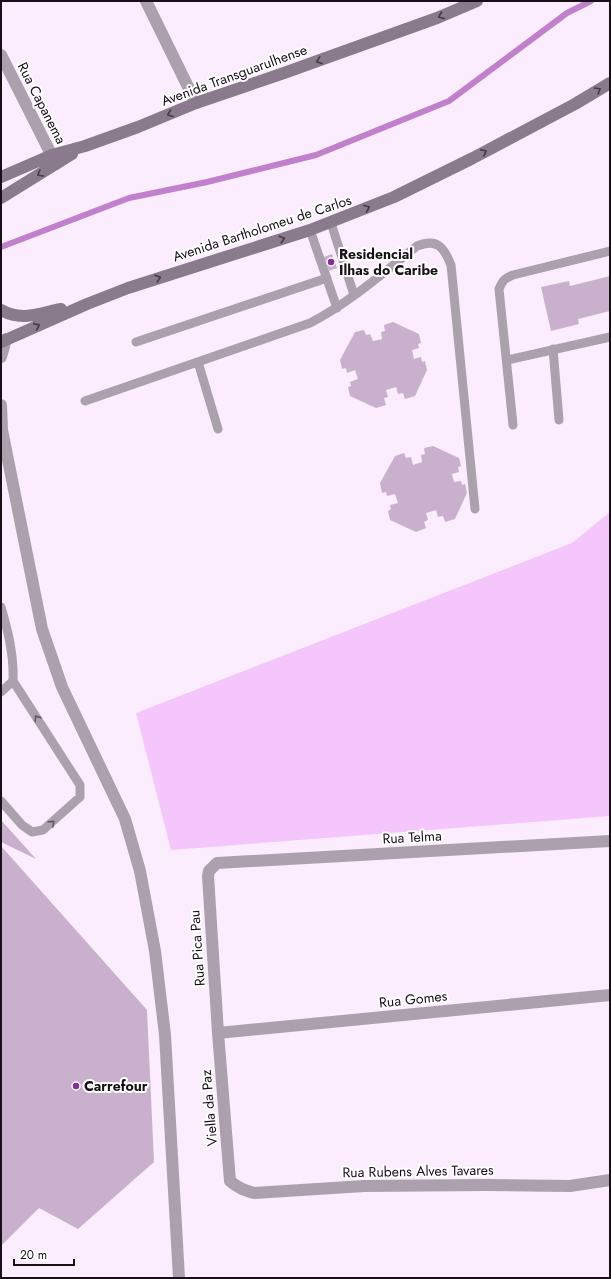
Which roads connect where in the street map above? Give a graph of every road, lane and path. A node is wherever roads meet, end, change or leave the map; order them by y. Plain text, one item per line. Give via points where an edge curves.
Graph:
1 (146, 1) edge
2 (477, 1) edge
3 (1, 55) edge
4 (610, 83) edge
5 (196, 103) junction
6 (54, 160) junction
7 (1, 177) edge
8 (1, 198) edge
9 (331, 223) junction
10 (310, 230) junction
11 (610, 251) edge
12 (326, 278) junction
13 (354, 295) junction
14 (87, 304) junction
15 (337, 308) junction
16 (1, 310) edge
17 (610, 337) edge
18 (4, 340) edge
19 (136, 342) dead end
20 (553, 349) junction
21 (1, 357) edge
22 (507, 360) junction
23 (198, 362) junction
24 (85, 401) dead end
25 (1, 405) edge
26 (559, 420) dead end
27 (513, 425) dead end
28 (2, 429) edge
29 (218, 429) dead end
30 (475, 509) dead end
31 (1, 607) edge
32 (13, 681) junction
33 (1, 692) edge
34 (1, 801) edge
35 (610, 841) edge
36 (217, 863) joint
37 (610, 995) edge
38 (218, 1033) junction
39 (610, 1180) edge
40 (230, 1181) joint
41 (179, 1278) edge

1 - 5 street
2 -> 5 main road, Avenida Transguarulhense via 437,18
3 - 6 street, Rua Capanema
9 -> 4 main road, Avenida Bartholomeu de Carlos via 473,158
5 -> 6 main road, Avenida Transguarulhense
6 - 7 main road
6 -> 8 main road
9 - 10 main road, Avenida Bartholomeu de Carlos
9 - 13 lane
10 - 12 lane
14 -> 10 main road, Avenida Bartholomeu de Carlos via 128,288
11 - 22 lane via 513,275 502,282 499,289
12 - 15 lane
12 - 19 lane
13 - 15 lane
13 - 30 lane via 417,246 428,242 438,244 447,254 451,265
14 - 16 main road via 27,317 15,316
18 -> 14 main road, Avenida Bartholomeu de Carlos
15 - 23 lane via 310,323
17 - 20 lane
18 - 21 street
20 - 22 lane
20 - 26 lane
22 - 27 lane
23 - 24 lane
23 - 29 lane
25 - 28 street
28 - 41 street via 42,629 62,687 125,819 140,871 155,951 165,1035
31 - 32 lane via 11,644
32 - 33 lane
34 -> 32 lane via 22,825 32,832 43,830 80,797 80,785
35 - 36 street, Rua Telma
36 - 38 street, Rua Pica Pau via 209,871 208,876
37 - 38 street, Rua Gomes
38 - 40 street, Viella da Paz
39 - 40 street, Rua Rubens Alves Tavares via 570,1186 364,1186 254,1193 243,1190

